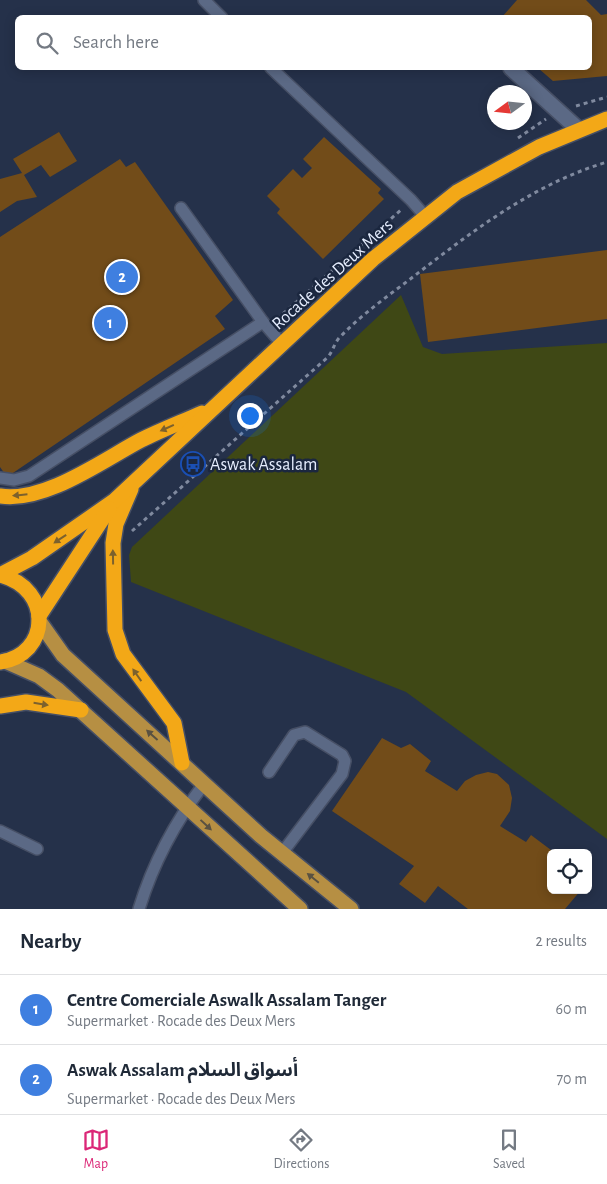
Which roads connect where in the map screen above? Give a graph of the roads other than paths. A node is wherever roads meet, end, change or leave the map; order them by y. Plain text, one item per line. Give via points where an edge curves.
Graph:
1 (204, 0) edge
2 (219, 15) edge
3 (273, 70) edge
4 (513, 70) edge
5 (607, 119) edge
6 (578, 129) junction
7 (181, 208) dead end
8 (425, 216) junction
9 (263, 322) junction
10 (282, 344) junction
11 (212, 409) junction
12 (0, 478) edge
13 (133, 484) junction
14 (0, 496) edge
15 (114, 502) junction
16 (0, 575) edge
17 (39, 618) junction
18 (2, 662) edge
19 (0, 706) edge
20 (81, 710) junction
21 (182, 763) junction
22 (269, 772) dead end
23 (204, 784) junction
24 (187, 807) junction
25 (0, 831) edge
26 (37, 849) dead end
27 (282, 852) junction
28 (139, 909) edge
29 (300, 909) edge
30 (351, 909) edge

1 - 2 lane
3 - 8 lane via 412,200
4 - 6 street
5 - 6 highway, Rocade des Deux Mers
6 - 8 highway, Rocade des Deux Mers via 502,166 457,192
7 - 9 lane
8 - 10 highway, Rocade des Deux Mers via 373,259
9 - 10 lane
9 - 12 lane via 28,476 14,480
10 - 11 highway, Rocade des Deux Mers
11 - 13 highway, Rocade des Deux Mers
11 -> 14 highway via 144,439 55,486 22,496
13 - 15 highway, Rocade des Deux Mers
21 -> 13 highway via 174,723 123,654 115,630 113,543 116,524
15 -> 16 highway, Rocade des Deux Mers via 32,558
15 - 17 highway, Rocade des Deux Mers
16 - 17 highway, Rocade des Deux Mers via 25,586 33,597
17 - 18 highway, Rocade des Deux Mers via 34,640 24,651
21 -> 17 main road via 63,655
18 - 20 main road via 39,676
19 -> 20 highway via 26,702
20 - 24 main road
21 - 23 main road
22 - 27 lane via 299,732 305,732 342,755 345,761 342,774
23 - 24 lane
23 - 27 main road
24 - 28 lane via 161,852
24 -> 29 main road
25 - 26 lane
30 -> 27 main road

